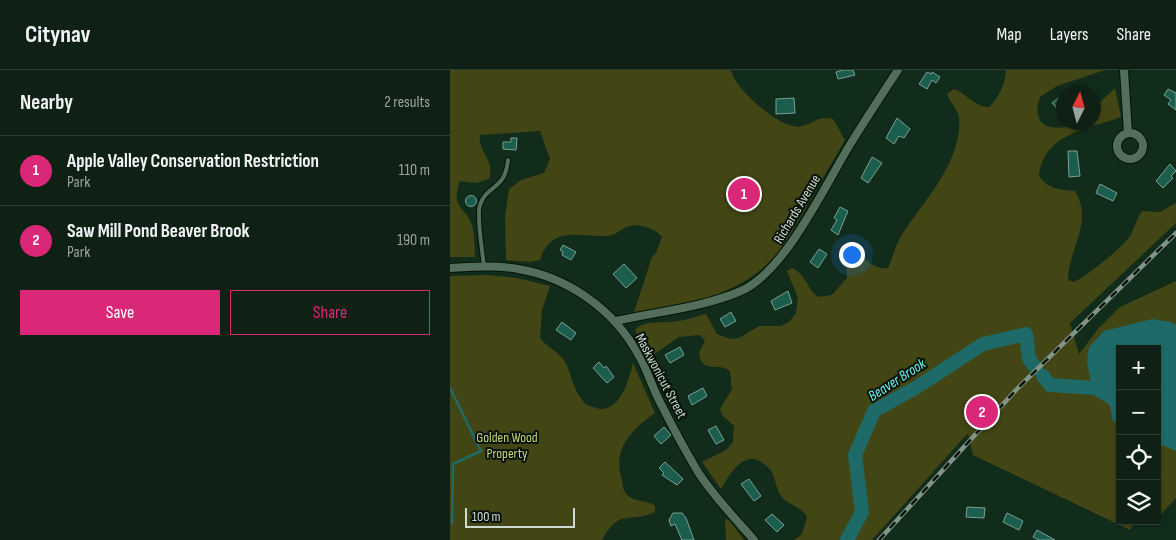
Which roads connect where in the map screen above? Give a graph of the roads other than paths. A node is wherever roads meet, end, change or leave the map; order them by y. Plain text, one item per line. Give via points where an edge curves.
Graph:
1 (898, 70) edge
2 (1124, 70) edge
3 (1128, 133) dead end
4 (508, 160) dead end
5 (484, 267) junction
6 (450, 268) edge
7 (616, 321) junction
8 (754, 540) edge

1 - 7 street, Richards Avenue via 786,253 757,280 743,290 692,308
2 - 3 street
4 - 5 lane via 504,179 479,206
5 - 6 street, Maskwonicut Street
5 - 7 street, Maskwonicut Street via 518,269 562,283 588,298
7 - 8 street, Maskwonicut Street via 638,354 660,403 698,472

